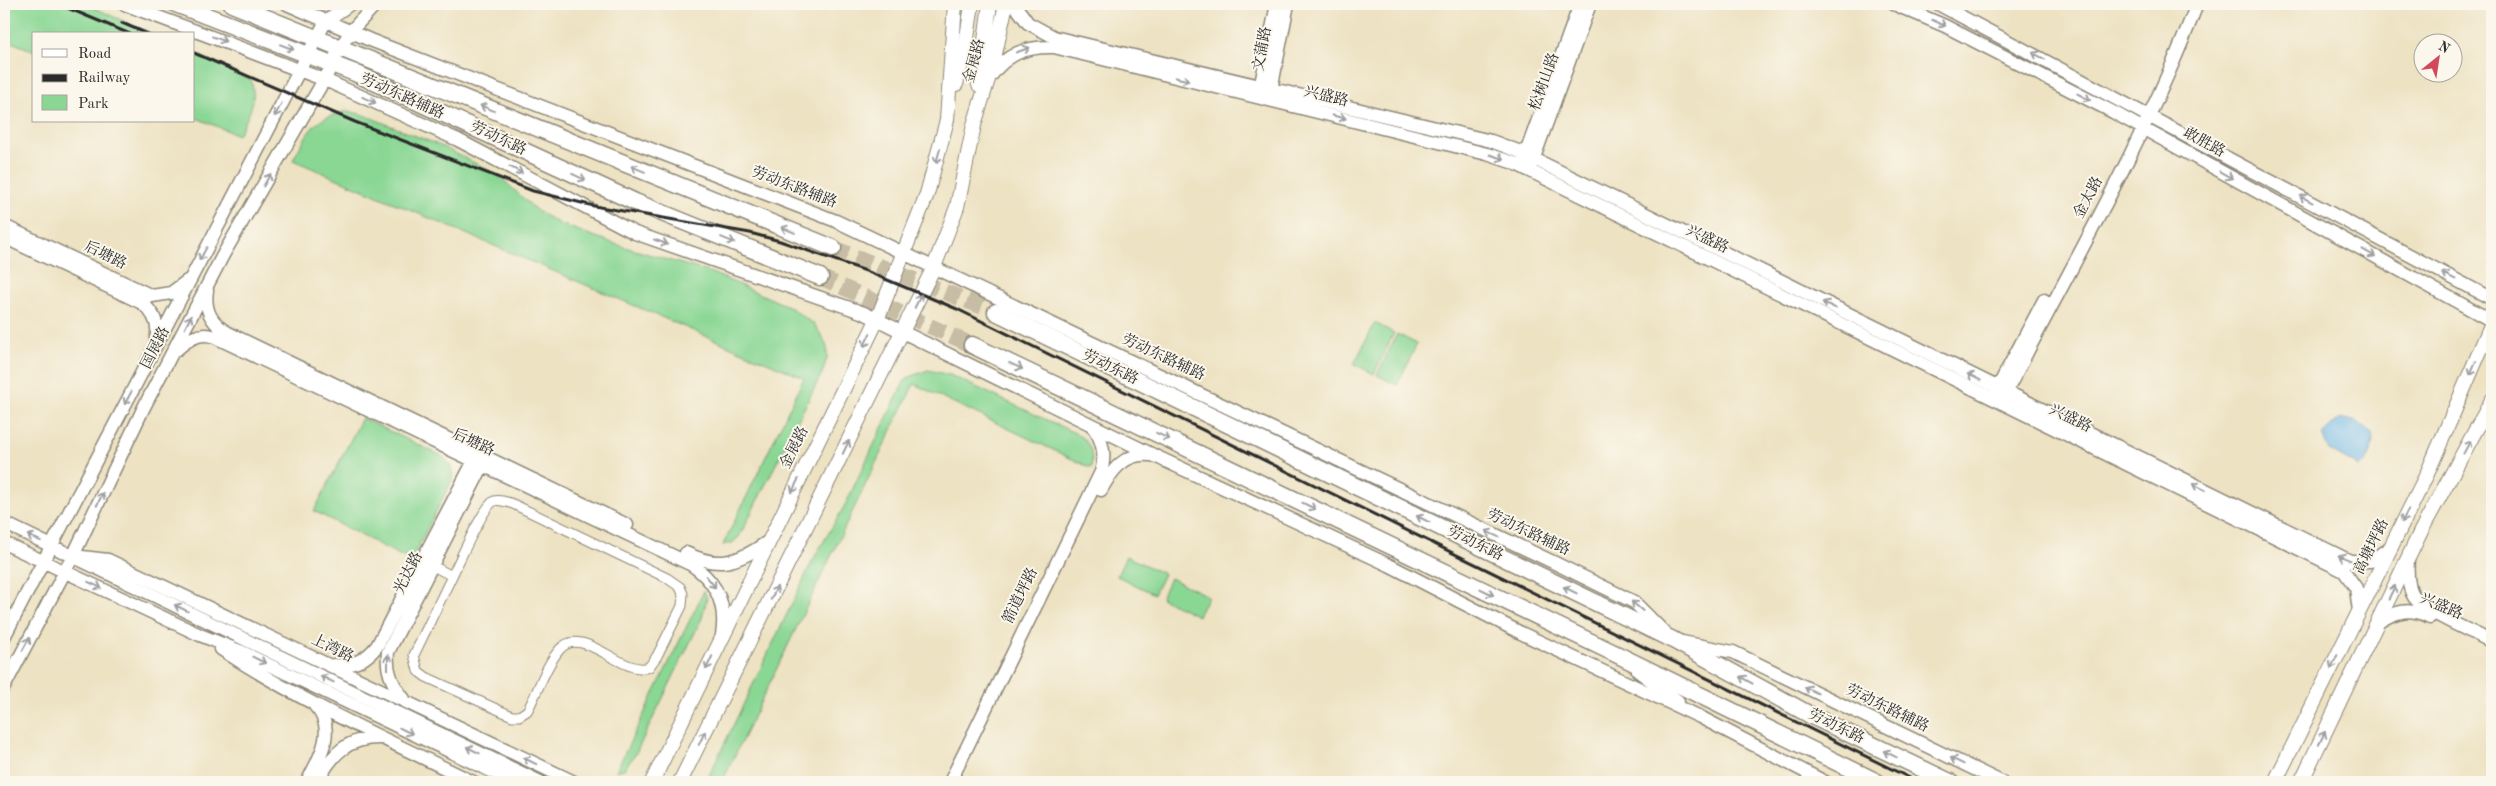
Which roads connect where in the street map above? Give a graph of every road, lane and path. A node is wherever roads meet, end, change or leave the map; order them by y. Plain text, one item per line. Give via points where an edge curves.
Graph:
1 (124, 4) edge
2 (176, 4) edge
3 (232, 4) edge
4 (287, 4) edge
5 (350, 4) edge
6 (376, 4) edge
7 (955, 4) edge
8 (972, 4) edge
9 (990, 4) edge
10 (1006, 4) edge
11 (1014, 4) edge
12 (1277, 4) edge
13 (1288, 4) edge
14 (1580, 4) edge
15 (1590, 4) edge
16 (1894, 4) edge
17 (1938, 4) edge
18 (2189, 4) edge
19 (2197, 4) edge
20 (1950, 7) edge
21 (326, 21) junction
22 (350, 32) junction
23 (318, 38) junction
24 (340, 48) junction
25 (308, 55) junction
26 (331, 64) junction
27 (300, 70) junction
28 (325, 80) junction
29 (987, 81) junction
30 (1265, 93) junction
31 (2145, 112) junction
32 (948, 120) junction
33 (974, 125) junction
34 (2139, 126) junction
35 (1527, 162) junction
36 (4, 226) edge
37 (4, 237) edge
38 (834, 248) tunnel mouth
39 (904, 253) junction
40 (934, 267) junction
41 (820, 277) tunnel mouth
42 (191, 278) junction
43 (208, 284) junction
44 (2492, 299) edge
45 (996, 312) tunnel mouth
46 (876, 320) junction
47 (2492, 322) edge
48 (903, 333) junction
49 (972, 345) tunnel mouth
50 (154, 350) junction
51 (170, 358) junction
52 (1999, 395) junction
53 (2492, 400) edge
54 (1090, 424) junction
55 (1156, 456) junction
56 (480, 459) junction
57 (4, 522) edge
58 (4, 543) edge
59 (766, 543) junction
60 (52, 546) junction
61 (2389, 548) junction
62 (73, 556) junction
63 (2408, 559) junction
64 (44, 561) junction
65 (432, 565) junction
66 (65, 571) junction
67 (452, 576) junction
68 (2359, 610) junction
69 (2377, 623) junction
70 (200, 635) junction
71 (722, 635) junction
72 (4, 637) edge
73 (1673, 640) junction
74 (2492, 642) edge
75 (2492, 649) edge
76 (1616, 654) junction
77 (327, 664) junction
78 (4, 687) edge
79 (313, 704) junction
80 (410, 704) junction
81 (1700, 717) junction
82 (385, 739) junction
83 (514, 778) edge
84 (307, 782) edge
85 (317, 782) edge
86 (473, 782) edge
87 (540, 782) edge
88 (574, 782) edge
89 (652, 782) edge
90 (680, 782) edge
91 (950, 782) edge
92 (960, 782) edge
93 (1825, 782) edge
94 (1877, 782) edge
95 (1950, 782) edge
96 (2001, 782) edge
97 (2275, 782) edge
98 (2301, 782) edge

1 -> 27 main road, 劳动东路辅路
2 -> 25 highway, 劳动东路
3 - 23 highway, 劳动东路
4 - 21 main road, 劳动东路辅路
5 - 21 main road
6 - 22 main road
7 - 32 main road, 金展路
8 - 32 main road, 金展路
9 - 33 main road, 金展路
10 - 29 main road, 金展路
11 - 30 main road, 兴盛路 via 1028,22 1054,37
12 - 30 main road, 文蒲路
13 - 30 main road, 文蒲路
14 - 35 main road, 松树山路
15 - 35 main road, 松树山路
16 -> 34 main road, 敢胜路 via 1945,26
17 - 20 main road, 敢胜路
18 - 31 main road, 金太路
19 - 31 main road, 金太路
31 -> 20 main road, 敢胜路
21 - 22 main road, 劳动东路辅路
21 - 23 main road, 国展路
22 - 24 main road, 国展路
22 - 39 main road, 劳动东路辅路 via 836,221
23 - 24 highway, 劳动东路
23 - 25 main road, 国展路
24 - 26 main road, 国展路
38 -> 24 highway, 劳动东路
25 - 26 highway, 劳动东路
25 - 27 main road, 国展路
26 - 28 main road, 国展路
26 -> 41 highway, 劳动东路 via 635,202
27 - 28 main road, 劳动东路辅路
27 -> 42 main road, 国展路
43 -> 28 main road, 国展路
28 -> 46 main road, 劳动东路辅路 via 458,140 635,233
29 -> 30 main road, 兴盛路 via 997,67 1017,52 1027,48 1054,47
29 - 33 main road, 金展路
30 - 35 main road, 兴盛路
31 - 34 main road, 金太路
44 -> 31 main road, 敢胜路
32 -> 39 main road, 金展路 via 927,194
33 - 40 main road, 金展路 via 957,208
34 -> 47 main road, 敢胜路
34 - 52 main road, 金太路
35 - 52 main road, 兴盛路
36 - 42 main road, 后塘路 via 152,296 162,296 178,289
37 - 50 main road, 后塘路 via 142,303 152,314 158,329
39 - 40 main road, 劳动东路辅路
39 - 46 main road, 金展路
48 -> 40 main road, 金展路
73 -> 40 main road, 劳动东路辅路 via 1634,602
42 - 50 main road, 国展路
51 -> 43 main road, 国展路
43 - 56 main road, 后塘路 via 208,312 220,328
73 -> 45 highway, 劳动东路
46 - 48 main road, 劳动东路辅路
46 -> 59 main road, 金展路
47 -> 61 main road, 高塘坪路 via 2427,474
48 - 54 main road, 劳动东路辅路
90 -> 48 main road, 金展路
49 -> 76 highway
50 -> 60 main road, 国展路
51 - 56 main road, 后塘路 via 191,338 206,334
62 -> 51 main road, 国展路
61 -> 52 main road, 兴盛路 via 2371,561 2350,561
52 - 68 main road, 兴盛路 via 2344,571 2356,588
63 -> 53 main road
54 - 55 main road, 劳动东路辅路
54 - 91 main road, 箭道坪路 via 1101,441 1101,472
55 - 81 main road, 劳动东路辅路 via 1389,565 1521,633
55 - 92 main road, 箭道坪路 via 1135,456 1125,460 1108,476
56 - 59 main road, 后塘路 via 701,561 733,561
56 - 65 main road, 光达路
56 -> 71 main road, 后塘路 via 700,570 714,584 720,600 724,619
56 - 77 main road, 光达路 via 376,646 357,662 342,666
60 -> 57 main road, 上湾路
58 - 64 main road, 上湾路
59 - 71 main road, 金展路
60 - 62 main road, 上湾路
60 - 64 main road, 国展路
61 - 68 main road, 高塘坪路
62 - 66 main road, 国展路
62 - 77 main road, 上湾路 via 108,560
83 -> 62 main road, 上湾路
69 -> 63 main road
63 - 74 main road, 兴盛路 via 2409,584 2415,598 2430,610
64 - 66 main road, 上湾路
64 - 72 main road, 国展路
65 - 67 street
80 -> 65 main road, 光达路 via 392,683 388,672 388,652
66 -> 70 main road, 上湾路
78 -> 66 main road, 国展路
67 - 67 street via 416,646 414,662 426,677 512,716 527,711 560,650 571,643 584,644 638,669 649,667 684,600 680,587 667,578 513,504 498,500 492,502 484,513
68 -> 97 main road, 高塘坪路
69 - 75 main road, 兴盛路 via 2400,611 2418,612
98 -> 69 main road
70 - 79 main road, 上湾路
70 -> 83 main road, 上湾路
71 -> 89 main road, 金展路
95 -> 73 highway, 劳动东路 via 1812,716
96 -> 73 main road, 劳动东路辅路 via 1733,652
76 - 81 main road
76 - 94 highway
77 - 80 main road, 上湾路
79 - 82 main road, 上湾路
79 - 84 main road via 324,721 326,741
88 -> 80 main road, 上湾路
81 - 93 main road, 劳动东路辅路
82 - 85 main road via 364,740 341,748 327,762
82 - 86 main road, 上湾路
83 - 87 main road, 上湾路

